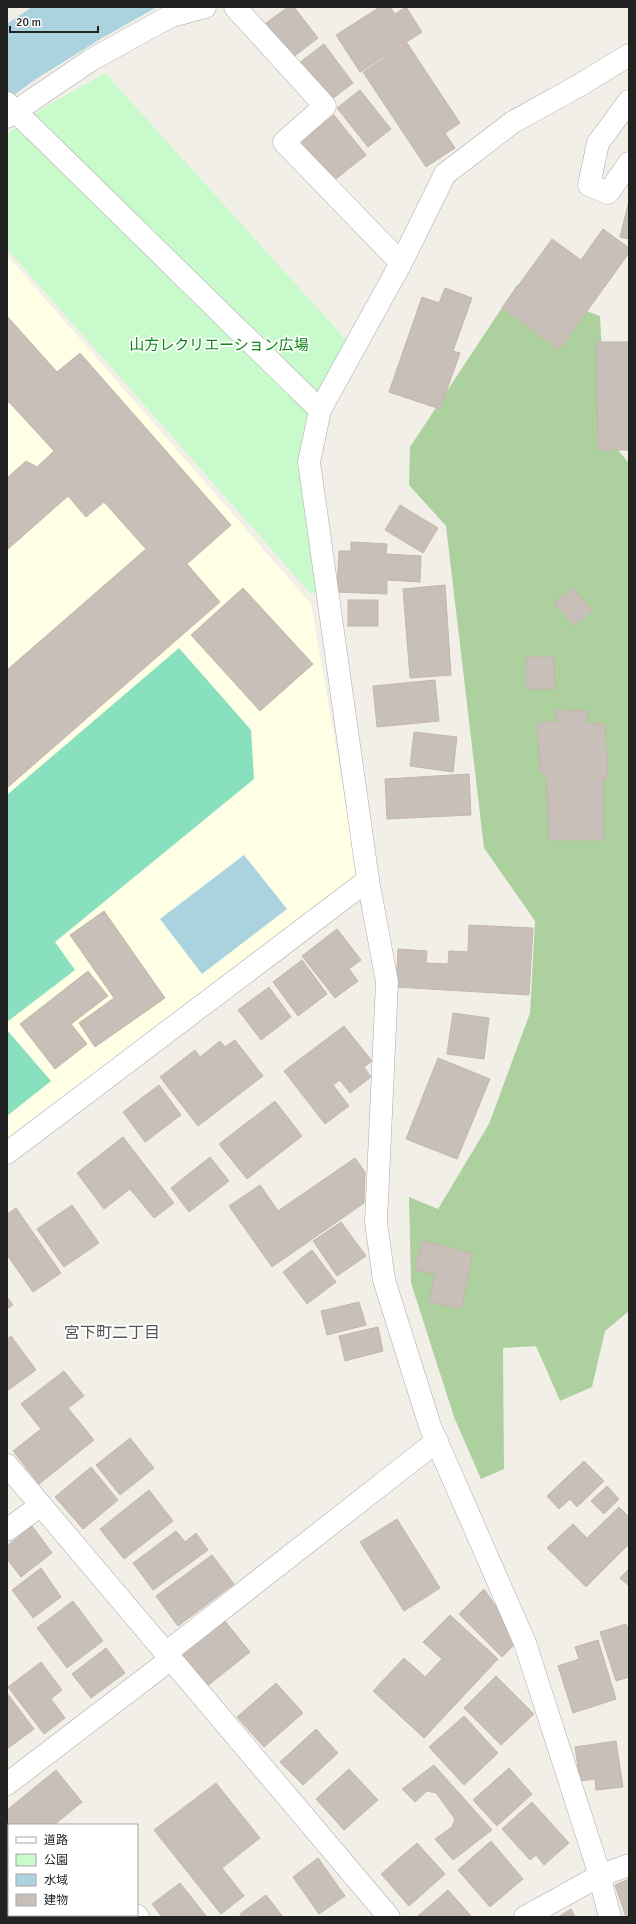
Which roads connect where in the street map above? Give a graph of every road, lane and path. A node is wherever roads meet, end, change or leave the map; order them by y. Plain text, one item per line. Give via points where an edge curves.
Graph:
1 (205, 7) edge
2 (235, 7) edge
3 (629, 55) edge
4 (629, 101) edge
5 (9, 109) edge
6 (629, 163) edge
7 (401, 263) junction
8 (320, 410) junction
9 (368, 880) junction
10 (7, 1152) edge
11 (436, 1441) junction
12 (7, 1465) edge
13 (40, 1505) junction
14 (7, 1530) edge
15 (169, 1656) junction
16 (7, 1784) edge
17 (629, 1865) edge
18 (599, 1876) junction
19 (389, 1917) edge
20 (525, 1917) edge
21 (610, 1917) edge

1 - 5 street via 169,17
2 - 7 street via 325,106 284,142
3 - 7 street via 513,122 445,174
4 - 6 street via 598,143 589,185 608,194
5 - 8 street
7 - 8 street
8 - 9 street via 309,462
9 - 10 street
9 - 11 street via 387,982 376,1222 384,1280
11 - 15 street
11 - 18 street via 525,1643
12 - 13 street
13 - 14 street
13 - 15 street
15 - 16 street
15 - 19 street
17 - 18 street
18 - 20 street
18 - 21 street

